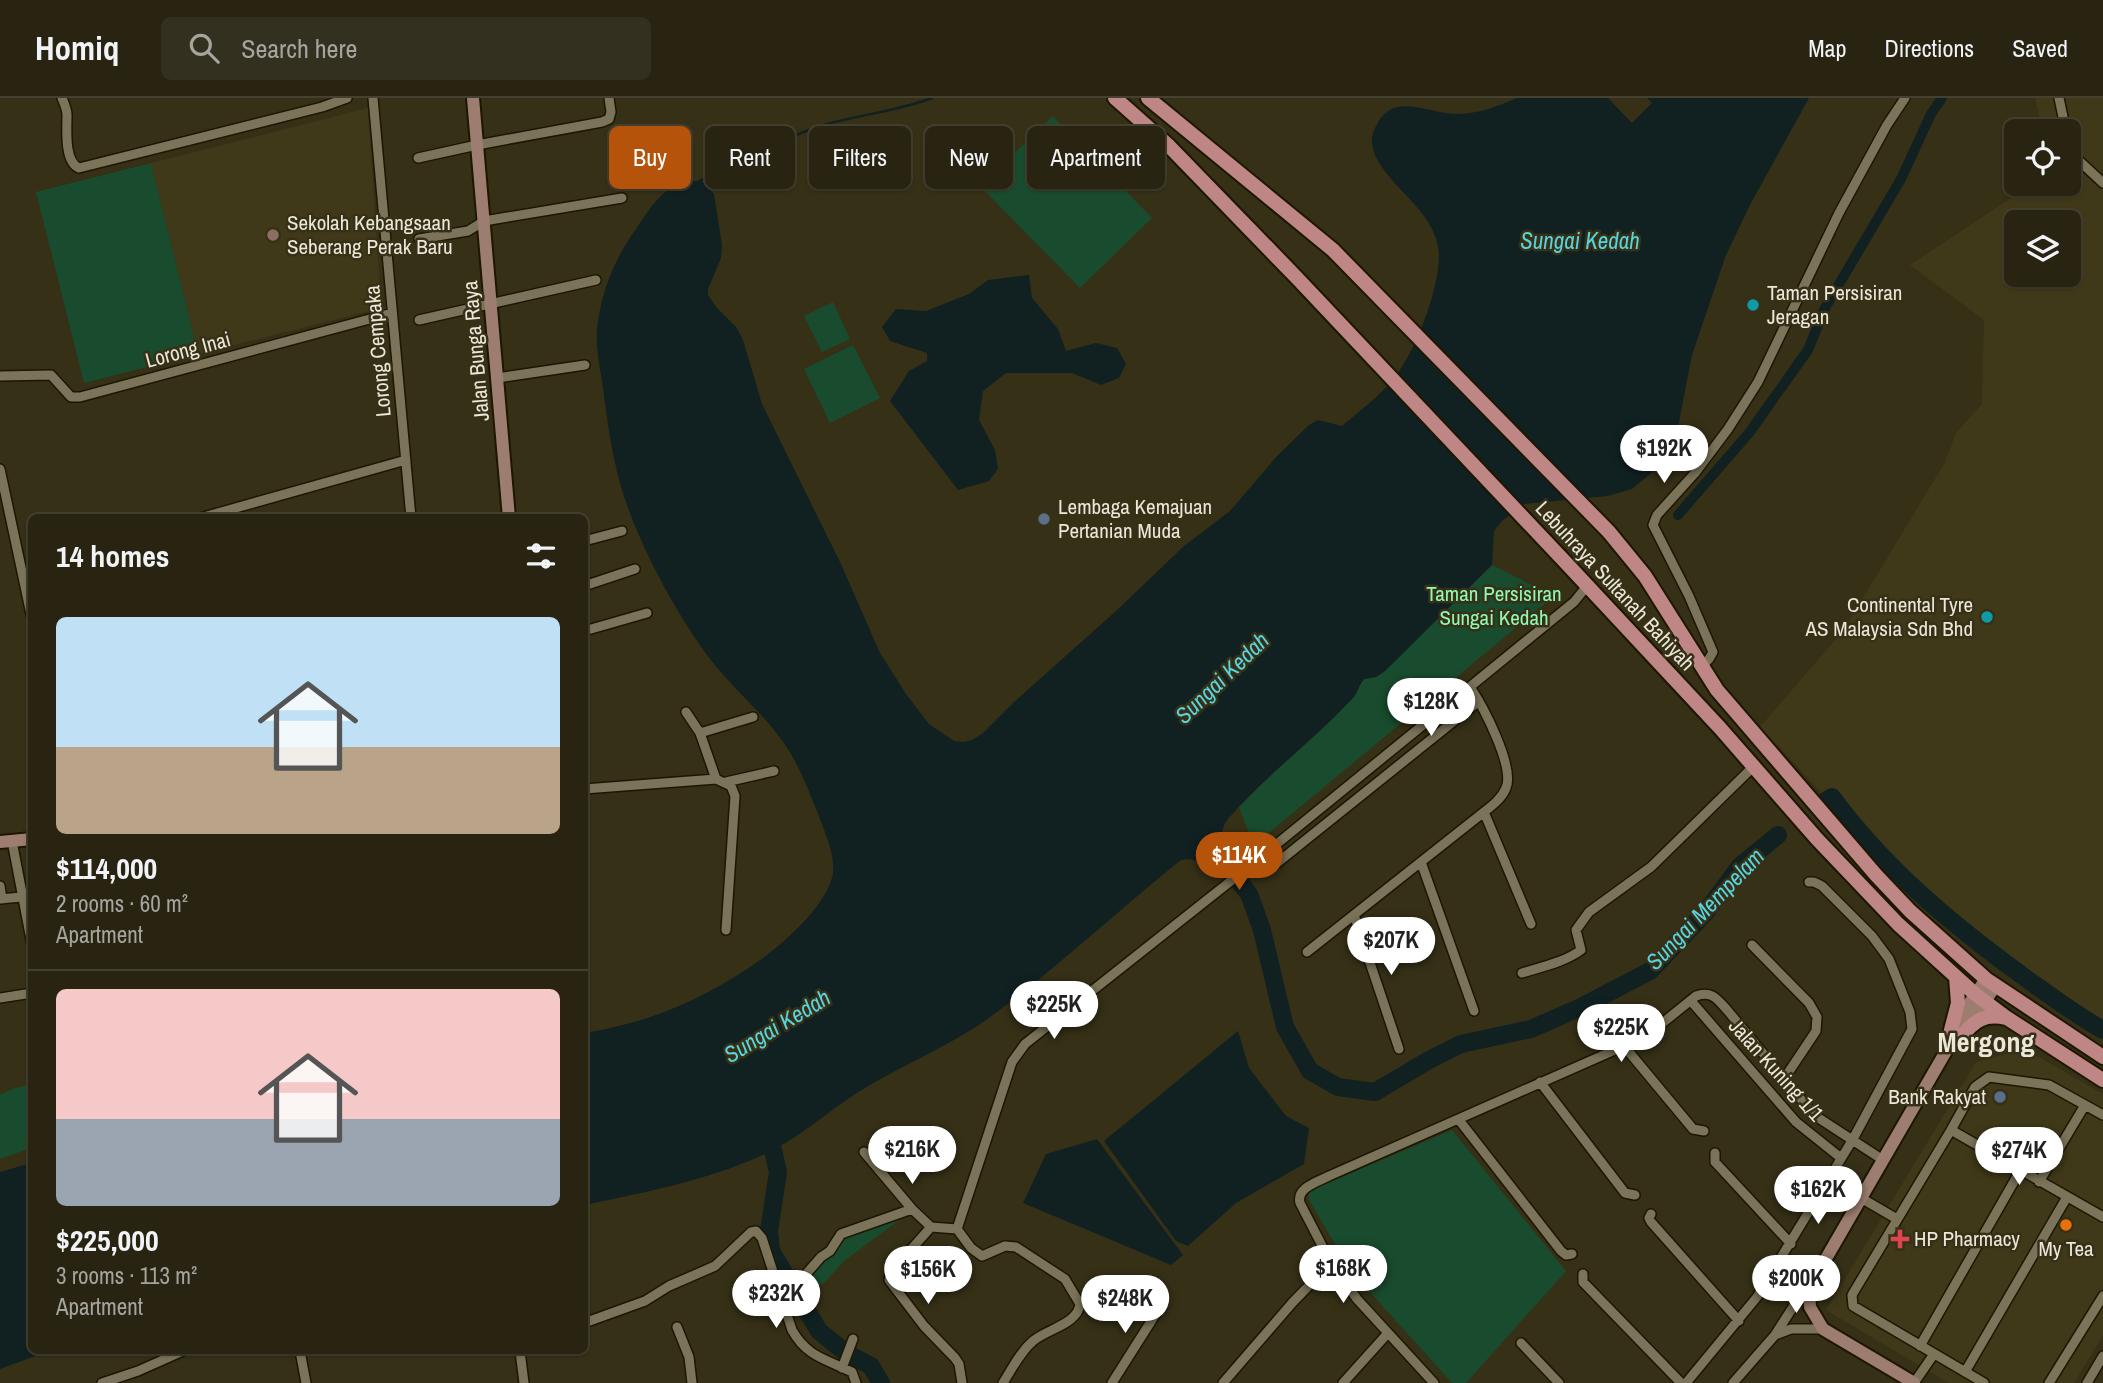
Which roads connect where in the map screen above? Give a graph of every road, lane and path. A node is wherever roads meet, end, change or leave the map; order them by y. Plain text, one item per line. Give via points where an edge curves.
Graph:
1 (62, 98) edge
2 (347, 98) edge
3 (373, 98) edge
4 (473, 98) edge
5 (609, 98) edge
6 (1115, 98) edge
7 (1148, 98) edge
8 (1905, 98) edge
9 (2059, 98) edge
10 (2063, 119) edge
11 (477, 145) junction
12 (418, 158) dead end
13 (2081, 163) edge
14 (2103, 183) edge
15 (622, 198) dead end
16 (484, 221) junction
17 (419, 239) dead end
18 (596, 280) dead end
19 (491, 304) junction
20 (393, 313) junction
21 (419, 320) dead end
22 (585, 365) dead end
23 (0, 376) edge
24 (497, 378) junction
25 (406, 460) junction
26 (0, 469) edge
27 (214, 514) edge
28 (411, 514) edge
29 (509, 514) edge
30 (622, 531) dead end
31 (588, 540) edge
32 (635, 569) dead end
33 (588, 585) edge
34 (1587, 586) junction
35 (28, 600) edge
36 (647, 613) dead end
37 (588, 631) edge
38 (1701, 667) junction
39 (1470, 687) junction
40 (1479, 701) junction
41 (686, 712) dead end
42 (753, 718) dead end
43 (701, 733) junction
44 (1754, 766) junction
45 (774, 771) dead end
46 (716, 779) junction
47 (726, 782) junction
48 (588, 789) edge
49 (1484, 812) junction
50 (28, 839) edge
51 (6, 841) edge
52 (1421, 862) junction
53 (1277, 863) dead end
54 (1809, 882) dead end
55 (0, 886) edge
56 (21, 897) junction
57 (1, 899) edge
58 (1354, 915) junction
59 (1531, 924) dead end
60 (28, 928) edge
61 (726, 930) dead end
62 (1752, 945) dead end
63 (1307, 951) dead end
64 (1522, 973) dead end
65 (1956, 977) junction
66 (1991, 982) junction
67 (28, 994) edge
68 (0, 998) edge
69 (1980, 998) junction
70 (1691, 1001) junction
71 (1474, 1011) dead end
72 (2007, 1018) junction
73 (1954, 1038) junction
74 (1624, 1046) junction
75 (1399, 1048) dead end
76 (2103, 1057) edge
77 (1784, 1079) junction
78 (2103, 1080) edge
79 (1539, 1082) junction
80 (2085, 1105) junction
81 (2103, 1115) edge
82 (1459, 1120) junction
83 (1951, 1130) junction
84 (1704, 1131) dead end
85 (1853, 1139) junction
86 (864, 1152) dead end
87 (1715, 1157) dead end
88 (1841, 1158) junction
89 (1883, 1160) junction
90 (2020, 1171) junction
91 (2039, 1182) junction
92 (1635, 1195) dead end
93 (2067, 1197) junction
94 (1861, 1198) junction
95 (912, 1209) junction
96 (1651, 1214) dead end
97 (2103, 1217) edge
98 (1897, 1219) junction
99 (931, 1227) junction
100 (957, 1229) junction
101 (1791, 1244) junction
102 (1572, 1254) dead end
103 (1331, 1263) junction
104 (1583, 1274) dead end
105 (1809, 1288) junction
106 (2103, 1296) edge
107 (784, 1298) junction
108 (1162, 1304) dead end
109 (1739, 1321) junction
110 (588, 1322) edge
111 (677, 1326) dead end
112 (1824, 1329) junction
113 (1388, 1333) junction
114 (1775, 1335) junction
115 (1521, 1343) dead end
116 (852, 1344) dead end
117 (1920, 1346) junction
118 (176, 1354) edge
119 (301, 1354) edge
120 (520, 1354) edge
121 (1934, 1354) junction
122 (2103, 1356) edge
123 (844, 1364) junction
124 (1965, 1372) junction
125 (102, 1383) edge
126 (306, 1383) edge
127 (524, 1383) edge
128 (692, 1383) edge
129 (856, 1383) edge
130 (962, 1383) edge
131 (1003, 1383) edge
132 (1112, 1383) edge
133 (1223, 1383) edge
134 (1343, 1383) edge
135 (1434, 1383) edge
136 (1559, 1383) edge
137 (1684, 1383) edge
138 (1733, 1383) edge
139 (1914, 1383) edge
140 (1984, 1383) edge
141 (2049, 1383) edge
142 (2087, 1383) edge

1 - 2 street via 67,112 65,135 77,168
3 - 20 street, Lorong Cempaka
4 - 11 street, Jalan Bunga Raya
5 - 11 street via 609,119 602,122
6 - 34 main road, Lebuhraya Sultanah Bahiyah via 1169,146
7 - 38 main road, Lebuhraya Sultanah Bahiyah via 1333,250 1609,532 1645,576
8 - 38 street via 1839,213 1758,382 1728,429 1653,525 1711,645 1713,652
9 - 10 street
11 - 12 street
11 - 16 street, Jalan Bunga Raya
13 - 14 street
15 - 16 street
16 - 17 street via 468,231
16 - 19 street, Jalan Bunga Raya
18 - 19 street
19 - 21 street
19 - 24 street, Jalan Bunga Raya
20 - 23 street, Lorong Inai via 80,397 68,394 51,374
20 - 25 street, Lorong Cempaka
22 - 24 street
24 - 29 street, Jalan Bunga Raya
25 - 27 street
25 - 28 street, Lorong Cempaka
26 - 35 street
30 - 31 street
32 - 33 street
34 - 39 street via 1574,602
34 - 44 main road, Lebuhraya Sultanah Bahiyah
36 - 37 street
38 - 66 main road, Lebuhraya Sultanah Bahiyah via 1910,911
39 - 40 street
39 - 100 street via 1018,1052
40 - 49 street via 1508,769 1500,798
40 - 53 street
41 - 43 street
42 - 43 street
43 - 46 street
44 - 64 street via 1651,867 1589,912 1576,930 1581,950
44 - 65 main road, Lebuhraya Sultanah Bahiyah via 1898,924
45 - 47 street
46 - 47 street
46 - 48 street
47 - 61 street via 735,796
49 - 52 street
49 - 59 street
50 - 51 street
51 - 56 street
52 - 58 street
52 - 71 street
54 - 85 street via 1822,886 1878,943 1893,968 1912,1021 1910,1036
55 - 57 street
56 - 57 street
56 - 60 street
58 - 63 street
58 - 75 street
62 - 77 street via 1817,1017 1816,1031
65 - 69 main road, Lebuhraya Sultanah Bahiyah
65 - 73 main road
66 - 69 street
66 - 76 main road, Lebuhraya Sultanah Bahiyah
67 - 68 street
69 - 72 main road, Lebuhraya Sultanah Bahiyah
69 - 73 street
70 - 74 street
70 - 77 street via 1700,994 1713,995
70 - 88 street, Jalan Kuning 1/1 via 1796,1122
72 - 73 main road via 1985,1017
72 - 78 main road, Lebuhraya Sultanah Bahiyah
73 - 89 street
74 - 79 street
74 - 84 street via 1693,1129
77 - 85 street via 1814,1115
79 - 82 street
79 - 92 street via 1625,1193
80 - 81 street
80 - 83 street via 2049,1084 1989,1077 1975,1087
80 - 91 street
82 - 102 street via 1561,1251
82 - 103 street via 1300,1192 1298,1197
83 - 90 street
83 - 98 street
85 - 88 street
85 - 89 street
86 - 95 street
87 - 101 street
88 - 101 street
89 - 94 street
90 - 91 street
90 - 117 street
91 - 93 street
93 - 97 street
93 - 124 street
94 - 98 street
94 - 105 street
95 - 99 street
95 - 107 street via 841,1234 798,1289
96 - 109 street via 1651,1222
98 - 117 street via 1852,1295 1853,1306
99 - 100 street
99 - 130 street via 888,1277 955,1358
100 - 131 street via 982,1256 1005,1246 1016,1247 1065,1279 1080,1304 1076,1315 1027,1346
101 - 109 street
103 - 113 street
103 - 133 street
104 - 137 street via 1583,1282
105 - 112 street via 1810,1307
105 - 114 street
106 - 141 street
107 - 110 street via 756,1231 715,1266 645,1301
107 - 123 street via 792,1330 803,1347
108 - 132 street
109 - 137 street
111 - 128 street via 689,1357
112 - 114 street via 1791,1329
112 - 139 street
113 - 134 street
113 - 135 street
114 - 138 street
115 - 136 street
116 - 123 street
117 - 121 street
118 - 125 street
119 - 126 street
120 - 127 street
121 - 124 street
121 - 139 street
122 - 142 street
123 - 129 street
124 - 140 street

